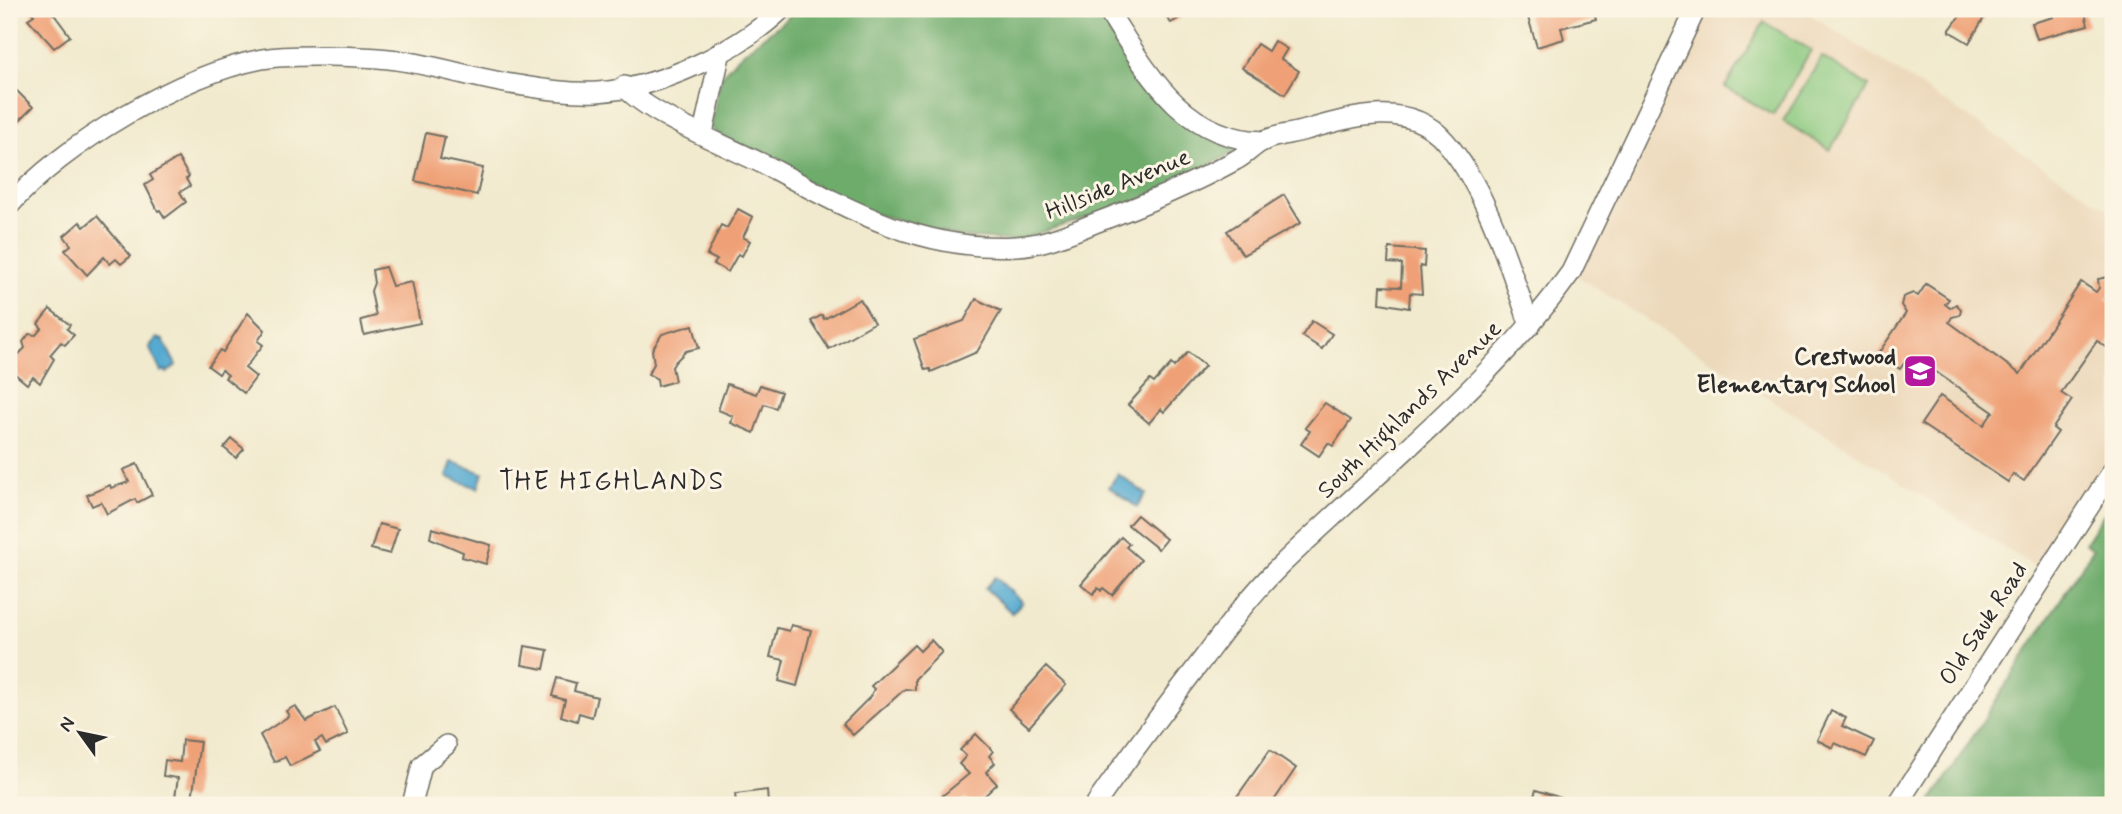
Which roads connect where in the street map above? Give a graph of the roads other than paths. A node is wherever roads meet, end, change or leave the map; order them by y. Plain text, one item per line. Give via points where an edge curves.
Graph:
1 (782, 9) edge
2 (1107, 9) edge
3 (1696, 9) edge
4 (721, 51) junction
5 (624, 86) junction
6 (703, 133) junction
7 (1264, 141) junction
8 (9, 206) edge
9 (1530, 326) junction
10 (2113, 470) edge
11 (446, 745) dead end
12 (412, 805) edge
13 (1094, 805) edge
14 (1897, 805) edge

1 - 4 street via 751,36
2 - 7 street via 1167,96 1191,117 1215,133
3 - 9 street, South Highlands Avenue via 1571,272
4 - 5 street via 680,74
4 - 6 street
5 - 6 street, Hillside Avenue via 647,106
5 - 8 street via 598,92 524,86 389,59 264,59 219,71 113,123 85,140
6 - 7 street, Hillside Avenue via 854,213 901,232 931,240 1016,246 1055,239 1156,200 1240,159
7 - 9 street, Hillside Avenue via 1342,119 1390,114 1408,117 1434,132 1464,166 1501,243
9 - 13 street, South Highlands Avenue via 1441,417 1279,567
10 - 14 street, Old Sauk Road
11 - 12 street via 422,765

